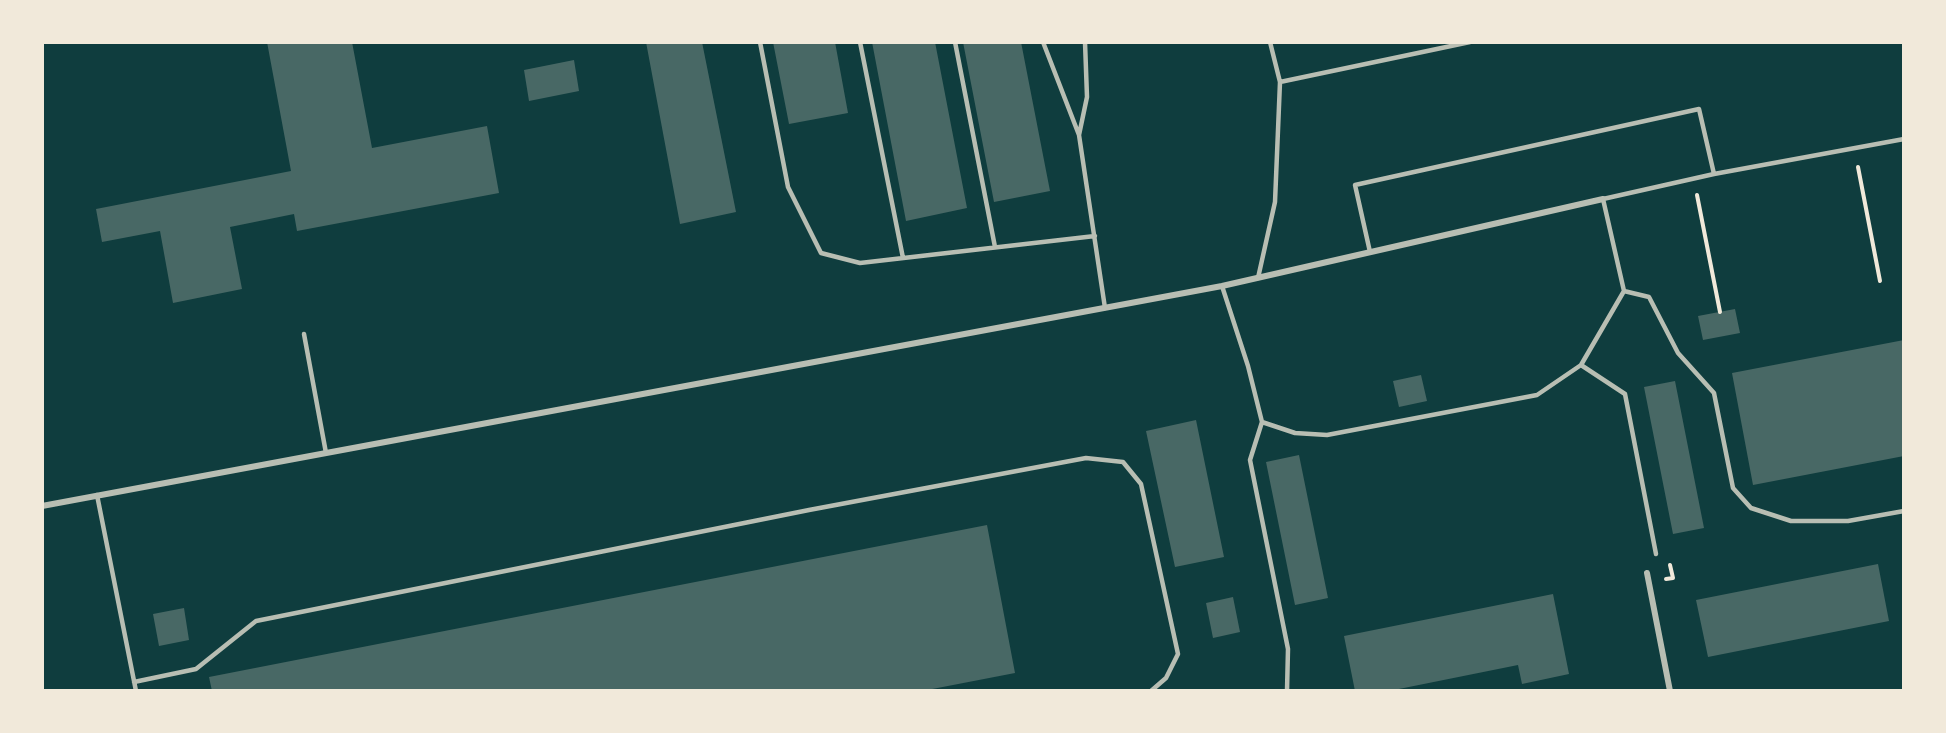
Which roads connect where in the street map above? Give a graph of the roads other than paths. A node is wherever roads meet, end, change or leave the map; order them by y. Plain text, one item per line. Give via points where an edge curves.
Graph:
1 (760, 42) edge
2 (860, 42) edge
3 (955, 42) edge
4 (1044, 42) edge
5 (1085, 42) edge
6 (1270, 42) edge
7 (1470, 42) edge
8 (1280, 82) junction
9 (1078, 135) junction
10 (1904, 139) edge
11 (1714, 174) junction
12 (1603, 199) junction
13 (1095, 236) junction
14 (995, 247) junction
15 (1370, 252) junction
16 (903, 258) junction
17 (1258, 278) junction
18 (1222, 286) junction
19 (1624, 291) junction
20 (1105, 308) junction
21 (304, 334) dead end
22 (1581, 365) junction
23 (1262, 422) junction
24 (326, 453) junction
25 (96, 495) junction
26 (42, 506) edge
27 (1904, 511) edge
28 (1656, 554) dead end
29 (1647, 573) dead end
30 (134, 682) junction
31 (136, 691) edge
32 (1150, 691) edge
33 (1287, 691) edge
34 (1670, 691) edge

1 - 16 lane via 788,187 820,253 860,263
2 - 16 lane
3 - 14 lane
4 - 9 lane
5 - 9 lane via 1087,98
6 - 8 lane
7 - 8 lane
8 - 17 lane via 1275,202
9 - 13 lane
10 - 11 lane
11 - 12 lane
11 - 15 lane via 1699,109 1355,185
12 - 15 street
12 - 19 lane
13 - 14 lane
13 - 20 lane
14 - 16 lane
15 - 17 street
17 - 18 street
18 - 20 street
18 - 23 lane
19 - 22 lane
19 - 27 lane via 1649,297 1678,353 1714,393 1734,488 1751,508 1791,521 1848,521
20 - 24 street
21 - 24 lane
22 - 23 lane via 1537,395 1327,435 1295,433
22 - 28 lane via 1625,394
23 - 33 lane via 1250,460 1288,649
24 - 25 street
25 - 26 street
25 - 30 lane
29 - 34 street
30 - 31 lane
30 - 32 lane via 196,669 255,621 1086,458 1123,462 1141,484 1178,654 1166,678

